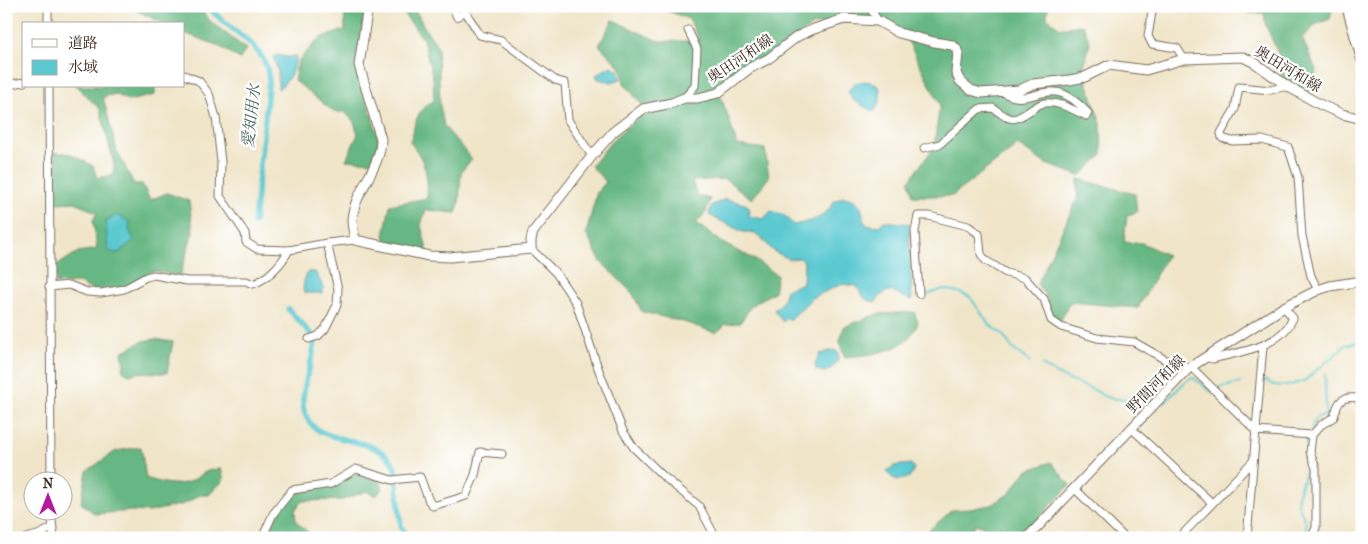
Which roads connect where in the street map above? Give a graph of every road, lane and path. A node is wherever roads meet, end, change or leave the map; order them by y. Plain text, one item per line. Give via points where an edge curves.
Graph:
1 (48, 6) edge
2 (368, 6) edge
3 (452, 6) edge
4 (869, 6) edge
5 (1153, 6) edge
6 (1347, 6) edge
7 (1355, 6) edge
8 (465, 9) edge
9 (878, 21) junction
10 (48, 22) edge
11 (688, 30) dead end
12 (1362, 31) edge
13 (1184, 59) junction
14 (1362, 59) edge
15 (185, 75) edge
16 (22, 82) edge
17 (6, 85) edge
18 (1287, 86) junction
19 (49, 88) edge
20 (1002, 91) junction
21 (684, 98) junction
22 (1362, 119) edge
23 (924, 148) dead end
24 (592, 156) junction
25 (355, 240) junction
26 (327, 242) junction
27 (532, 249) junction
28 (288, 250) junction
29 (1362, 281) edge
30 (50, 287) junction
31 (1318, 290) junction
32 (919, 294) dead end
33 (1284, 308) junction
34 (309, 339) dead end
35 (1263, 346) junction
36 (1204, 357) junction
37 (1189, 368) junction
38 (1362, 406) edge
39 (1131, 428) junction
40 (1256, 430) junction
41 (1312, 435) junction
42 (502, 454) dead end
43 (1253, 461) junction
44 (51, 472) edge
45 (1074, 488) junction
46 (1212, 503) junction
47 (52, 522) edge
48 (52, 528) junction
49 (26, 538) edge
50 (54, 538) edge
51 (262, 538) edge
52 (716, 538) edge
53 (1027, 538) edge
54 (1126, 538) edge
55 (1178, 538) edge
56 (1247, 538) edge
57 (1311, 538) edge

1 - 10 street
2 - 25 main road via 359,65 381,140 381,150 355,203 352,222
3 - 8 street via 457,17
4 - 9 street
5 - 13 street via 1148,36 1152,44 1177,48
6 - 14 highway
7 - 12 highway
8 - 24 street via 480,35 501,40 555,80 565,83 568,120
9 - 20 main road, 奥田河和線 via 898,32 952,45 958,53 956,73 960,81 981,93
9 - 21 main road, 奥田河和線 via 844,19 814,29 750,68 718,93
11 - 21 street via 697,49 695,86
13 - 18 main road, 奥田河和線 via 1243,57
13 - 20 main road, 奥田河和線 via 1146,70 1109,65 1085,77
15 - 28 street via 199,81 209,94 216,117 221,162 220,196 245,233 246,242 257,249
16 - 17 street
18 - 22 main road, 奥田河和線 via 1321,105
18 - 31 street via 1271,90 1239,88 1234,109 1221,133 1222,138 1232,141 1262,140 1288,148 1298,176 1302,236 1311,276
19 - 30 street
20 - 23 street via 1006,95 1028,98 1053,91 1062,92 1088,113 1086,116 1054,103 1041,104 1018,120 1007,118 993,108 979,109 940,144
21 - 24 main road, 奥田河和線 via 644,109 612,132
24 - 27 main road, 奥田河和線 via 533,232
25 - 26 street
25 - 27 main road via 429,256
26 - 28 street
26 - 34 street via 338,289 337,305 325,329
27 - 52 street via 556,273 576,303 598,368 634,448 699,506
28 - 30 street via 276,268 253,284 187,281 154,275 115,292 92,293 69,285
29 - 31 main road, 野間河和線
30 - 44 street
31 - 33 main road, 野間河和線
32 - 37 street via 915,231 918,216 929,216 968,226 979,234 981,254 985,260 1006,273 1025,278 1044,299 1051,320 1061,327 1097,338 1134,342 1164,359
33 - 35 street via 1293,318 1289,328
33 - 36 main road, 野間河和線
35 - 36 street via 1213,359
35 - 40 street
36 - 37 main road, 野間河和線
37 - 39 main road, 野間河和線
37 - 40 street
38 - 41 street via 1358,398 1347,397 1338,403 1334,417
39 - 45 main road, 野間河和線
39 - 46 street
40 - 41 street
40 - 43 street
41 - 57 street via 1310,452 1316,468 1316,528
42 - 51 street via 480,452 466,496 439,505 433,506 429,501 420,477 392,480 356,469 331,484 292,490 274,514
43 - 46 street
43 - 56 street
45 - 53 main road, 野間河和線
45 - 54 street
46 - 55 street
47 - 48 street
48 - 49 street
48 - 50 street

